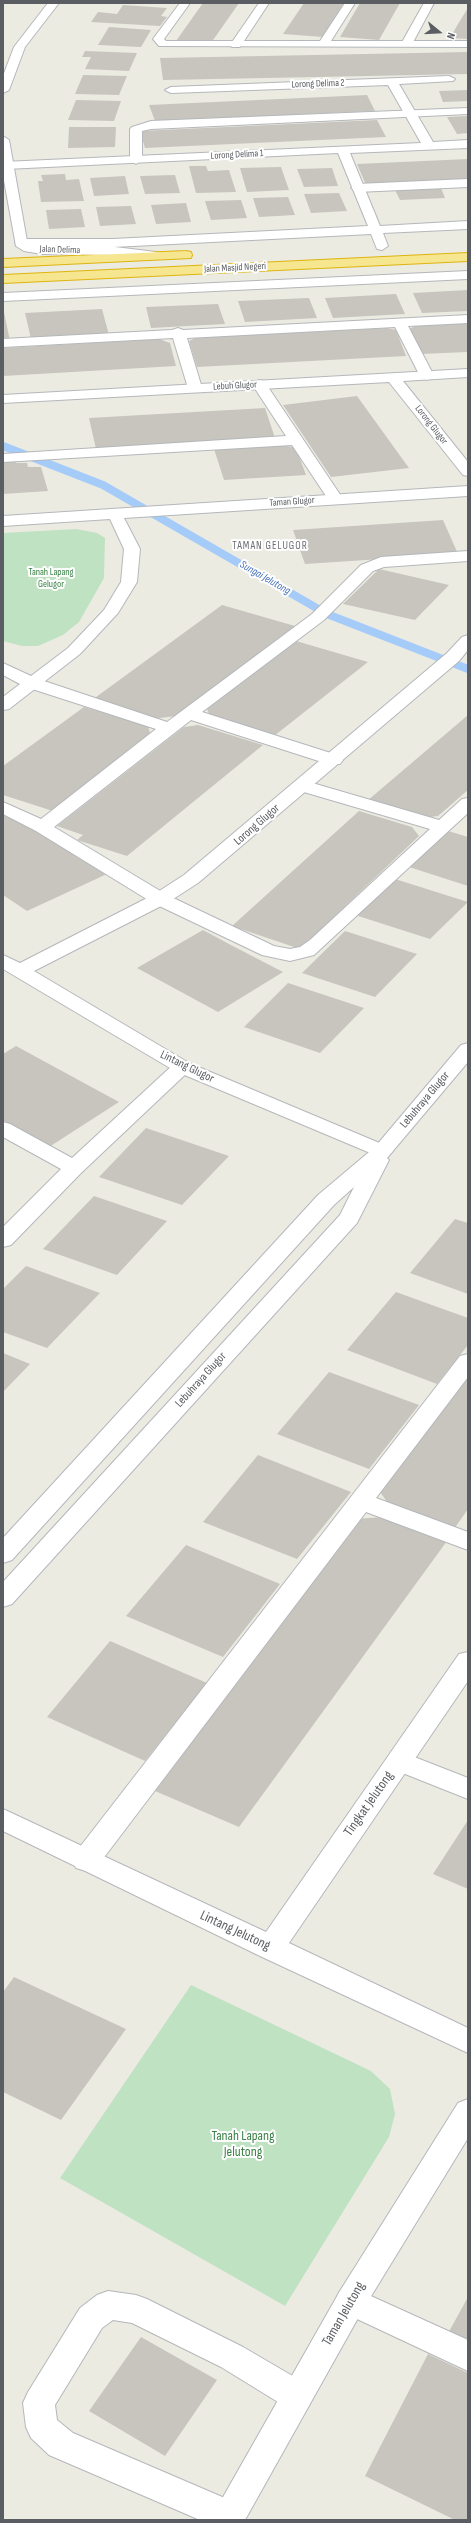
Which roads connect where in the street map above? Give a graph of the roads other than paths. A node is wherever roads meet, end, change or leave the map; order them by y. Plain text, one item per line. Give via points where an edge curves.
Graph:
1 (54, 3) edge
2 (185, 3) edge
3 (264, 3) edge
4 (350, 3) edge
5 (429, 3) edge
6 (407, 44) junction
7 (468, 44) edge
8 (236, 45) junction
9 (323, 45) junction
10 (449, 79) dead end
11 (391, 81) junction
12 (3, 90) edge
13 (171, 90) dead end
14 (468, 111) edge
15 (410, 114) junction
16 (3, 140) edge
17 (468, 144) edge
18 (429, 146) junction
19 (342, 151) junction
20 (136, 160) junction
21 (6, 165) junction
22 (468, 183) edge
23 (358, 188) junction
24 (468, 225) edge
25 (377, 230) junction
26 (21, 243) junction
27 (398, 245) dead end
28 (382, 246) junction
29 (367, 247) dead end
30 (203, 254) dead end
31 (156, 256) junction
32 (468, 257) edge
33 (3, 263) edge
34 (468, 275) edge
35 (3, 279) edge
36 (3, 298) edge
37 (468, 319) edge
38 (399, 322) junction
39 (178, 332) junction
40 (3, 343) edge
41 (468, 373) edge
42 (427, 376) junction
43 (393, 378) junction
44 (259, 384) junction
45 (195, 388) junction
46 (3, 399) edge
47 (296, 440) junction
48 (7, 458) edge
49 (466, 465) edge
50 (468, 490) edge
51 (335, 499) junction
52 (122, 513) junction
53 (3, 521) edge
54 (468, 556) edge
55 (468, 640) edge
56 (3, 668) edge
57 (32, 683) junction
58 (3, 705) edge
59 (188, 713) junction
60 (169, 728) junction
61 (334, 760) junction
62 (303, 786) junction
63 (468, 803) edge
64 (3, 807) edge
65 (42, 827) junction
66 (442, 827) junction
67 (160, 899) junction
68 (11, 966) edge
69 (468, 1049) edge
70 (182, 1067) junction
71 (3, 1128) edge
72 (382, 1151) junction
73 (74, 1168) junction
74 (3, 1240) edge
75 (468, 1361) edge
76 (107, 1439) junction
77 (135, 1452) junction
78 (361, 1502) junction
79 (468, 1541) edge
80 (3, 1554) edge
81 (3, 1598) edge
82 (468, 1661) edge
83 (399, 1761) junction
84 (468, 1789) edge
85 (3, 1819) edge
86 (86, 1860) junction
87 (270, 1948) junction
88 (468, 2041) edge
89 (468, 2112) edge
90 (351, 2301) junction
91 (468, 2356) edge
92 (297, 2396) junction
93 (228, 2518) edge

1 - 12 street via 20,47
2 - 8 street via 158,39 163,44
3 - 8 street
4 - 9 street
5 - 6 street
6 - 7 street
6 - 9 street
8 - 9 street
10 - 11 street, Lorong Delima 2
11 - 13 street, Lorong Delima 2
11 - 15 street
14 - 15 street
15 - 18 street
15 - 20 street via 151,125 136,129
16 - 21 street
17 - 18 street, Lorong Delima 1
18 - 19 street, Lorong Delima 1
19 - 20 street, Lorong Delima 1
19 - 23 street
20 - 21 street, Lorong Delima 1
21 - 26 street
22 - 23 street
23 - 25 street
24 - 25 street
25 - 26 street via 113,243
25 - 28 street
26 - 31 street, Jalan Delima via 29,248 42,250 115,251
27 - 28 highway
28 - 29 highway
30 - 31 highway, Jalan Masjid Negeri
31 - 33 highway, Jalan Masjid Negeri
32 - 35 highway, Jalan Masjid Negeri
34 - 36 street
37 - 38 street
38 - 39 street
38 - 42 street
39 - 40 street
39 - 45 street
41 - 42 street, Lebuh Glugor
42 - 43 street, Lebuh Glugor
43 - 44 street, Lebuh Glugor
43 - 49 street, Lorong Glugor
44 - 45 street, Lebuh Glugor
44 - 47 street
45 - 46 street, Lebuh Glugor
47 - 48 street
47 - 51 street
50 - 51 street, Taman Glugor
51 - 52 street, Taman Glugor
52 - 53 street, Taman Glugor
52 - 57 street via 132,549 129,582 110,613 74,652
54 - 59 street via 374,564 318,616
55 - 61 street, Lorong Glugor via 453,657
56 - 57 street
57 - 58 street
57 - 60 street
59 - 60 street
59 - 61 street
60 - 65 street
61 - 62 street, Lorong Glugor
62 - 66 street
62 - 67 street, Lorong Glugor via 219,858
63 - 66 street
64 - 65 street
65 - 67 street
66 - 67 street via 317,944 299,954 269,951
67 - 68 street, Lorong Glugor
68 - 70 street, Lintang Glugor
69 - 72 street, Lebuhraya Glugor
70 - 72 street, Lintang Glugor
70 - 73 street
71 - 73 street
72 - 76 street, Lebuhraya Glugor via 326,1200
72 - 77 street, Lebuhraya Glugor via 349,1218
73 - 74 street
75 - 78 street
76 - 77 street
76 - 80 street, Lebuhraya Glugor
77 - 81 street, Lebuhraya Glugor
78 - 79 street
78 - 86 street
82 - 83 street, Tingkat Jelutong
83 - 84 street
83 - 87 street, Tingkat Jelutong
85 - 86 street, Lintang Jelutong
86 - 87 street, Lintang Jelutong
87 - 88 street, Lintang Jelutong
89 - 90 street, Taman Jelutong
90 - 91 street
90 - 92 street, Taman Jelutong
92 - 93 street, Taman Jelutong
92 - 93 street via 232,2357 136,2309 108,2305 90,2318 39,2403 42,2427 61,2444

